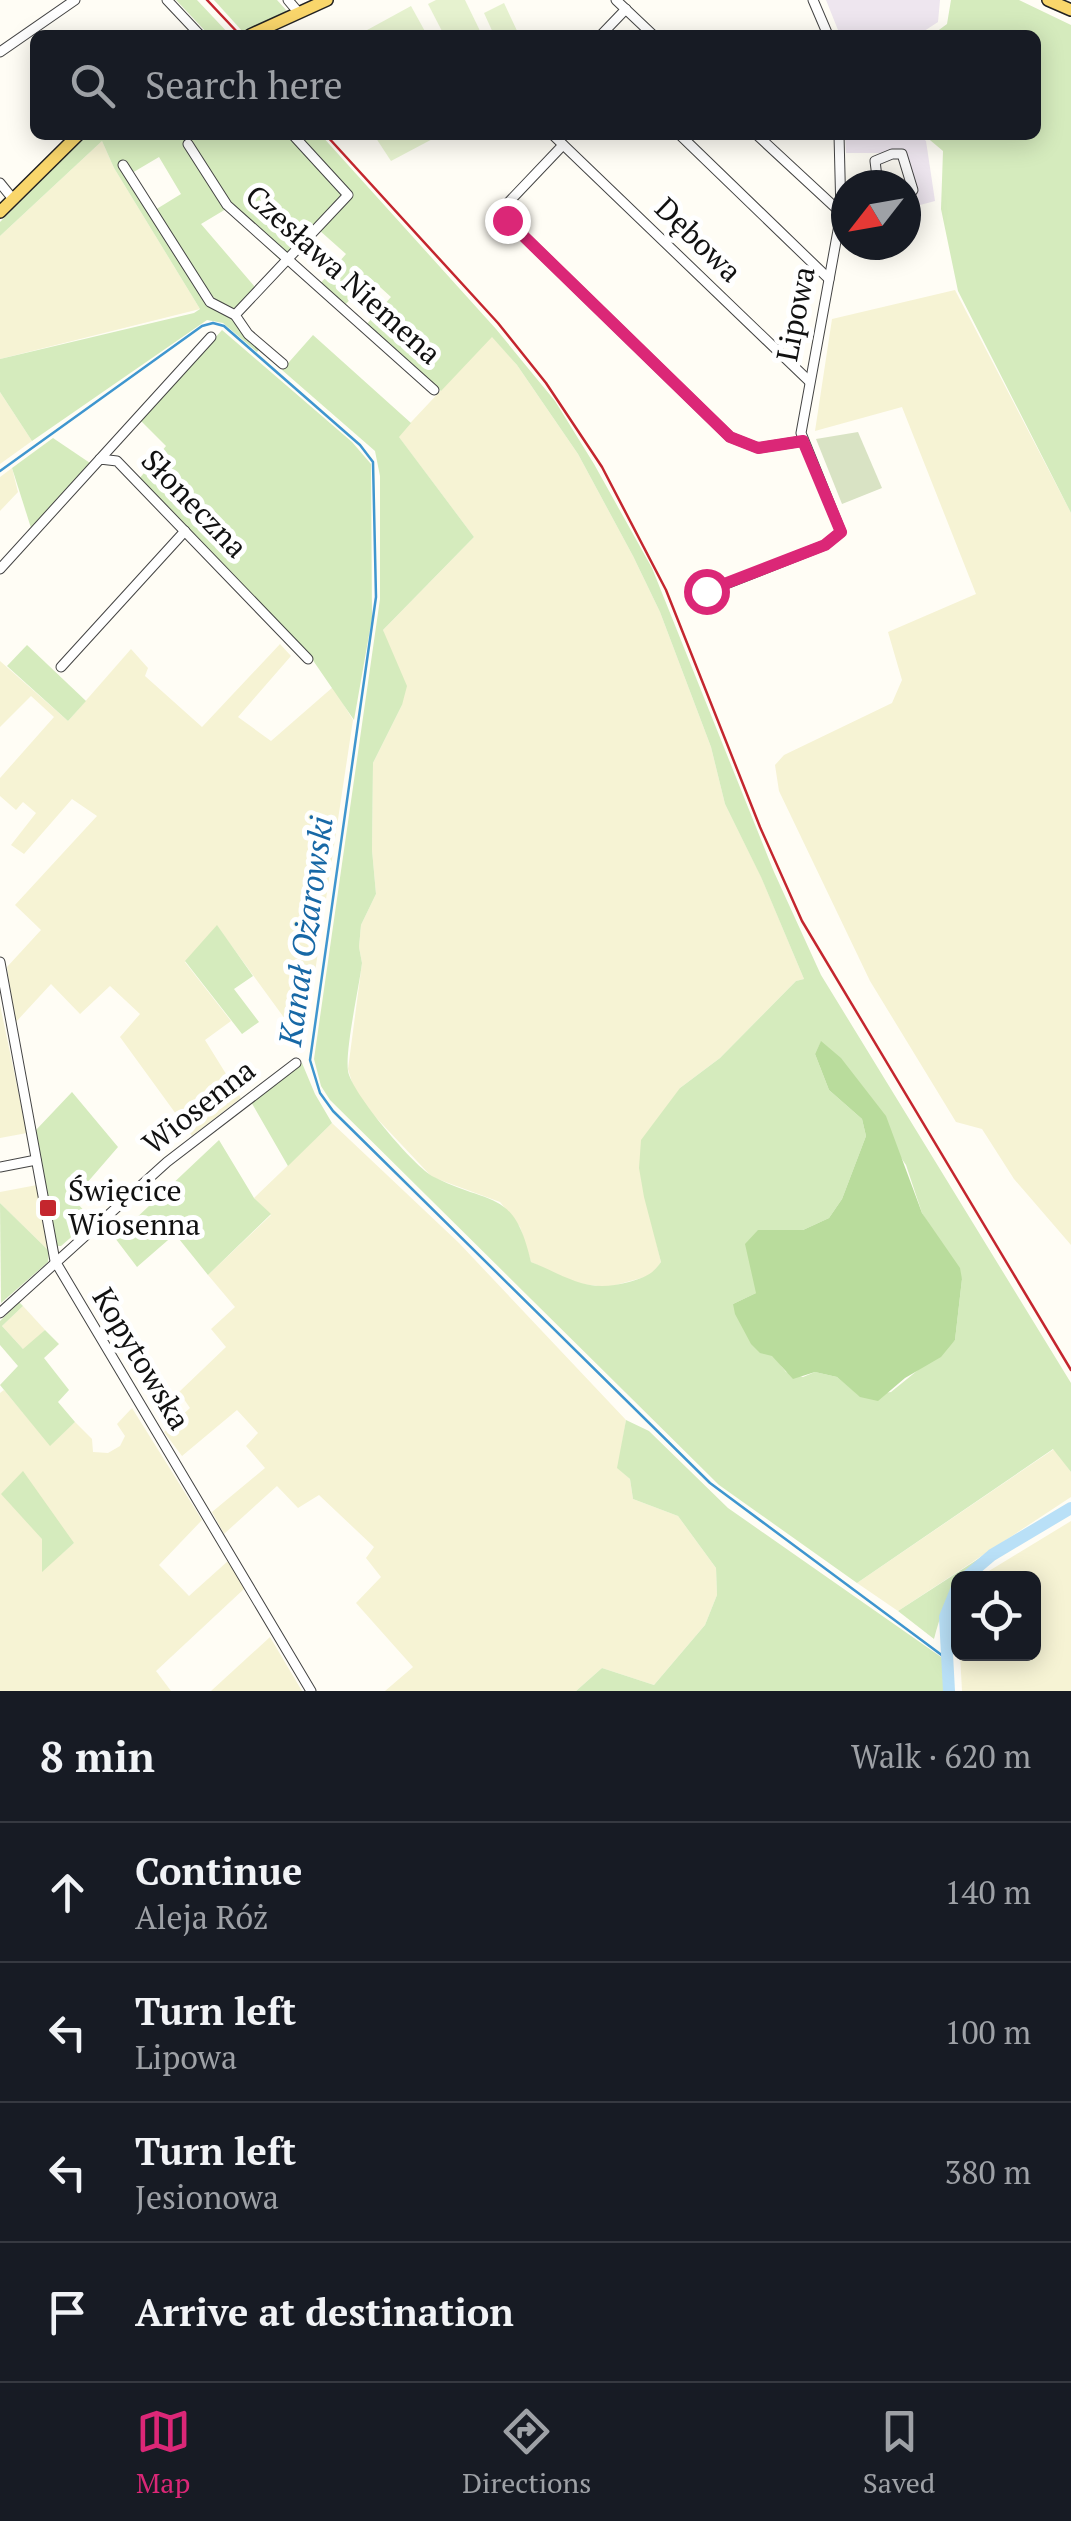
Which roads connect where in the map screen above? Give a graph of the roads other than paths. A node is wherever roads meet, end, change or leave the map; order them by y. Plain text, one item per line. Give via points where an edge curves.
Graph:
1 (75, 0) edge
2 (167, 0) edge
3 (288, 0) edge
4 (326, 0) edge
5 (616, 0) edge
6 (812, 0) edge
7 (1048, 0) edge
8 (626, 9) junction
9 (1068, 9) edge
10 (300, 12) junction
11 (32, 30) edge
12 (195, 30) edge
13 (261, 30) edge
14 (606, 30) edge
15 (648, 30) edge
16 (826, 30) edge
17 (30, 31) edge
18 (0, 52) edge
19 (73, 140) edge
20 (298, 140) edge
21 (558, 140) edge
22 (685, 140) edge
23 (763, 140) edge
24 (839, 140) edge
25 (188, 144) dead end
26 (563, 145) junction
27 (123, 165) dead end
28 (840, 170) edge
29 (876, 170) edge
30 (907, 170) edge
31 (0, 182) edge
32 (831, 198) edge
33 (13, 199) junction
34 (0, 212) edge
35 (286, 260) junction
36 (832, 260) edge
37 (828, 279) junction
38 (235, 315) junction
39 (211, 336) dead end
40 (283, 364) dead end
41 (809, 381) junction
42 (434, 390) dead end
43 (803, 441) junction
44 (100, 459) junction
45 (184, 531) junction
46 (0, 569) edge
47 (700, 590) dead end
48 (308, 659) dead end
49 (61, 667) dead end
50 (0, 962) edge
51 (296, 1063) dead end
52 (36, 1160) junction
53 (0, 1167) edge
54 (55, 1261) junction
55 (0, 1313) edge
56 (311, 1691) edge

1 - 11 street
2 - 12 street
3 - 10 street
4 - 10 main road
5 - 8 street
6 - 16 street
7 - 9 main road
8 - 14 street
8 - 15 street
10 - 13 main road
17 - 18 street
19 - 33 main road
20 - 35 street via 348,194
21 - 26 street, Dębowa
22 - 37 street
23 - 32 street
24 - 28 street, Lipowa
25 - 35 street, Czesława Niemena via 227,206
26 - 41 street, Dębowa
26 - 43 street via 506,205 507,220 730,437 758,448
27 - 38 street via 210,302
29 - 30 street via 882,156 902,154
31 - 33 street
33 - 34 main road
35 - 38 street
35 - 42 street, Czesława Niemena
36 - 37 street, Lipowa
37 - 41 street, Lipowa
38 - 40 street
39 - 44 street
41 - 43 street, Lipowa
43 - 47 street, Lipowa via 841,532 825,545
44 - 45 street, Słoneczna via 118,461
44 - 46 street, Słoneczna
45 - 48 street, Słoneczna
45 - 49 street
50 - 52 street, Kopytowska
51 - 54 street, Wiosenna via 166,1162
52 - 53 street
52 - 54 street, Kopytowska
54 - 55 street, Wiosenna
54 - 56 street, Kopytowska

